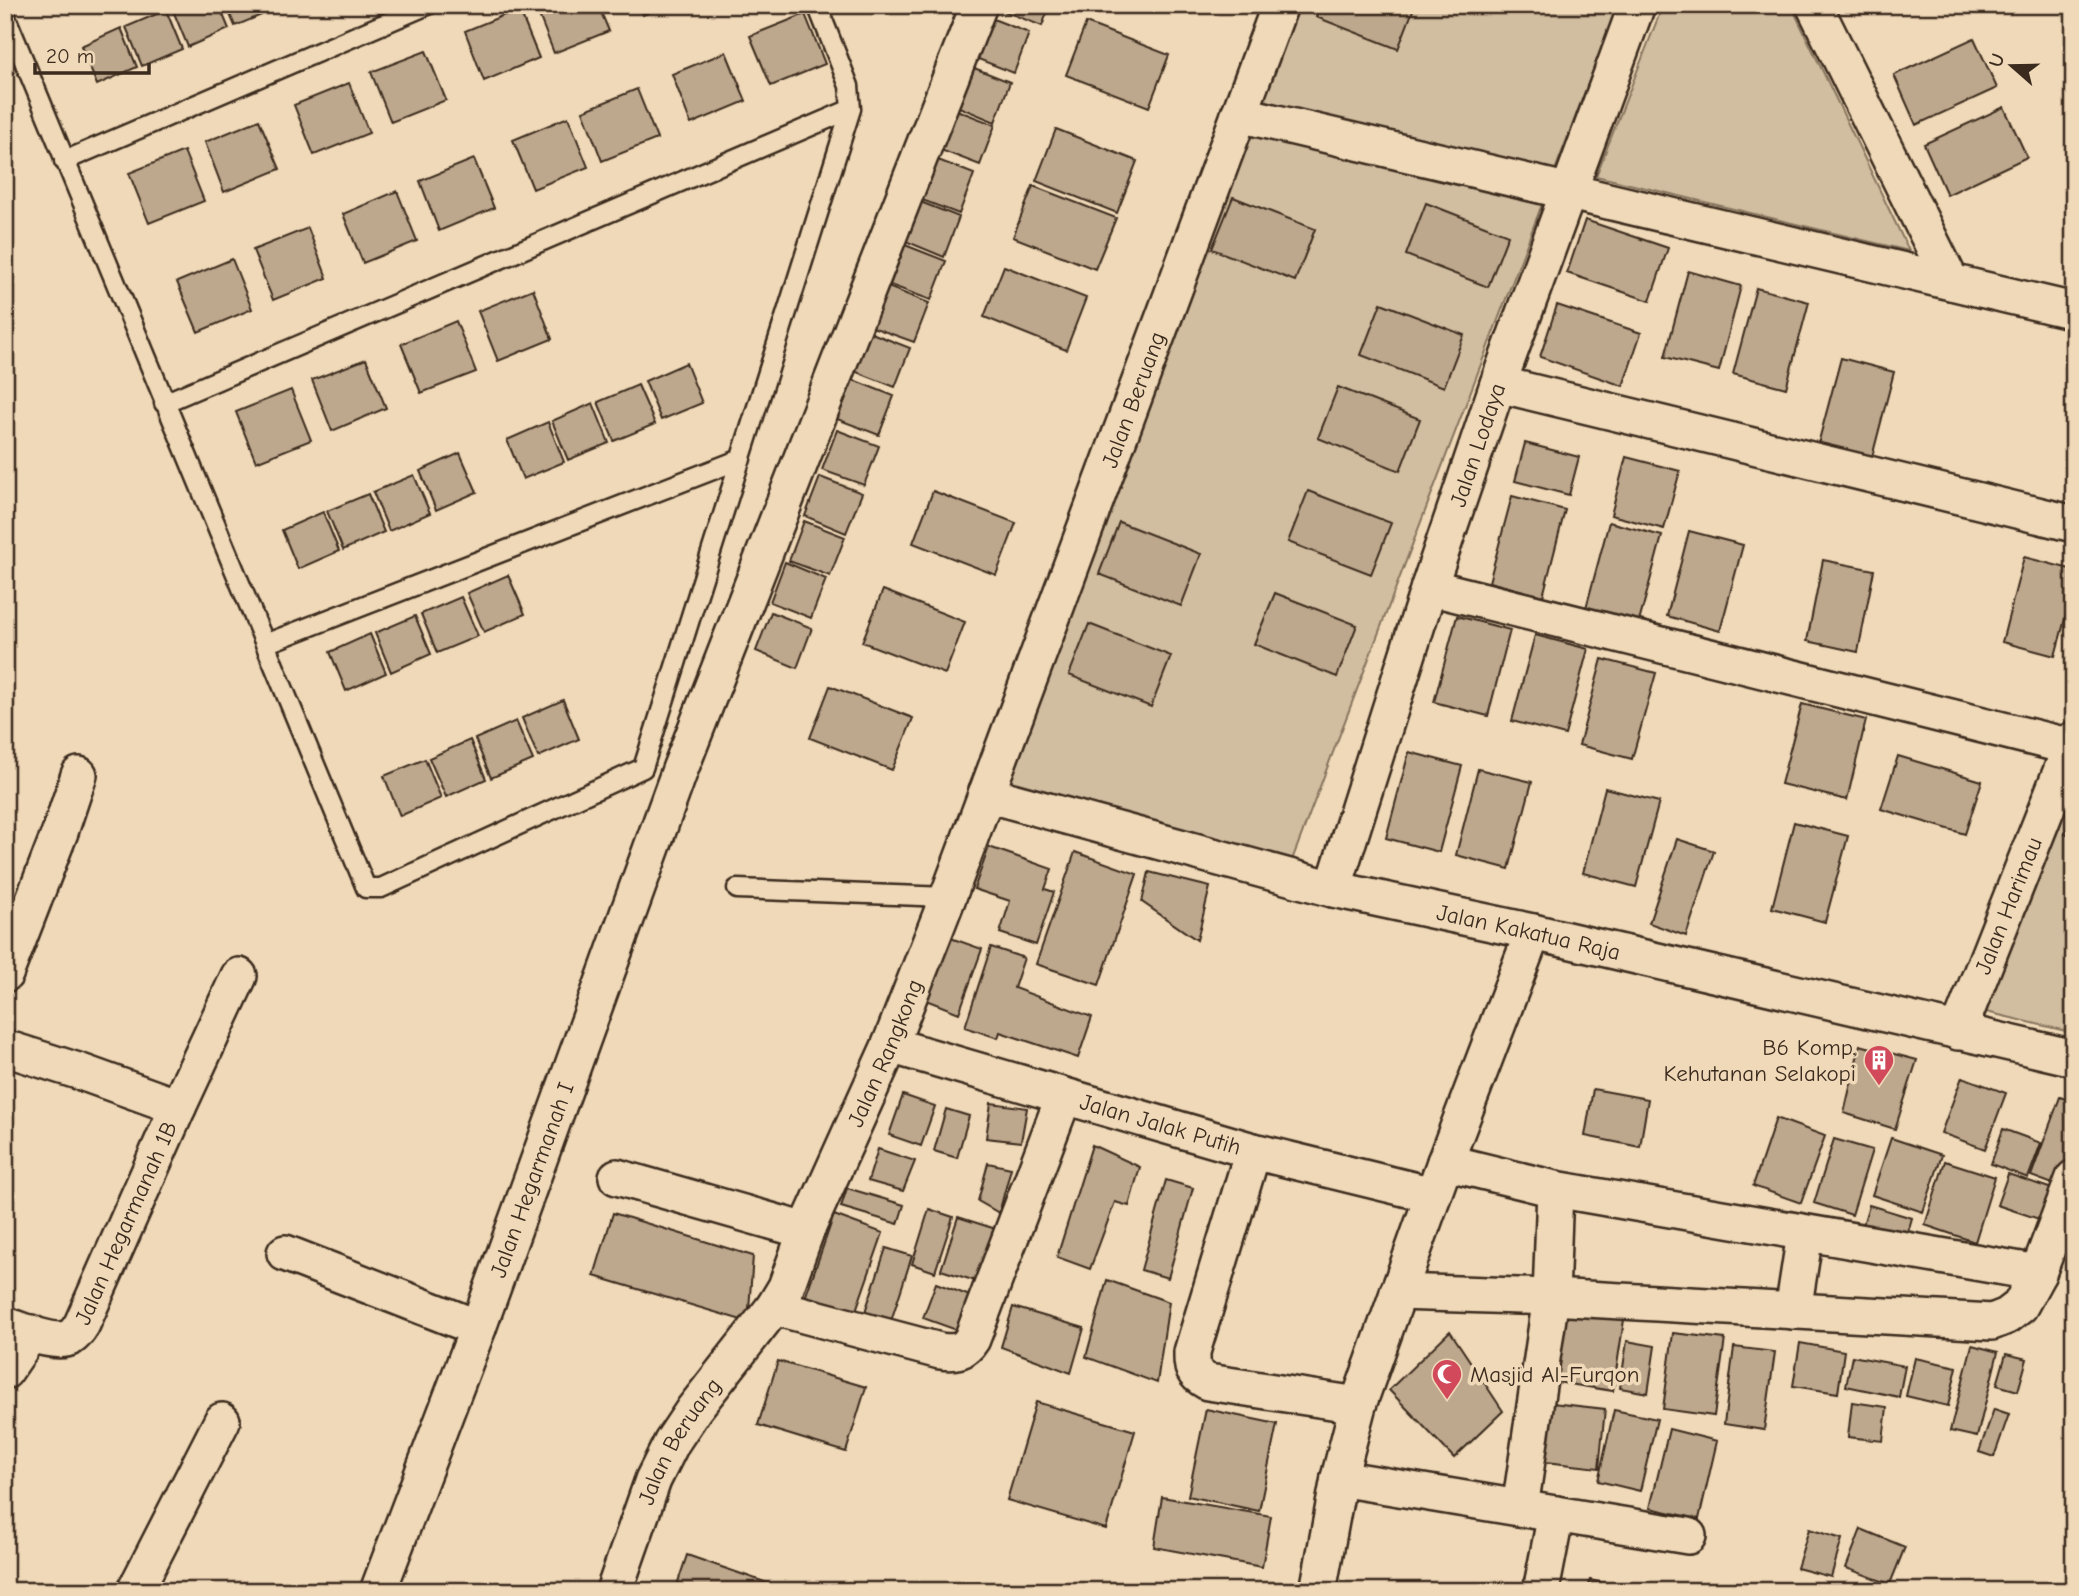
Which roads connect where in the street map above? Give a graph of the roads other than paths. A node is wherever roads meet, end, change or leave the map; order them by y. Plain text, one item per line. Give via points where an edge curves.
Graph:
1 (428, 5) edge
2 (817, 5) edge
3 (979, 5) edge
4 (1280, 5) edge
5 (1637, 5) edge
6 (1814, 5) edge
7 (5, 15) edge
8 (851, 110) junction
9 (1239, 114) junction
10 (64, 161) junction
11 (1569, 191) junction
12 (1951, 282) junction
13 (2074, 311) edge
14 (1498, 384) junction
15 (164, 403) junction
16 (741, 459) junction
17 (2074, 524) edge
18 (1429, 587) junction
19 (265, 644) junction
20 (2072, 743) edge
21 (79, 775) dead end
22 (986, 794) junction
23 (737, 889) dead end
24 (1333, 889) junction
25 (948, 897) junction
26 (1533, 932) junction
27 (5, 974) edge
28 (239, 976) dead end
29 (1958, 1032) junction
30 (890, 1045) junction
31 (5, 1048) edge
32 (2074, 1058) edge
33 (1064, 1096) junction
34 (177, 1107) junction
35 (1253, 1151) junction
36 (1445, 1162) junction
37 (617, 1177) dead end
38 (2074, 1178) edge
39 (1555, 1189) junction
40 (1433, 1195) junction
41 (806, 1231) junction
42 (1805, 1234) junction
43 (285, 1253) dead end
44 (2038, 1273) junction
45 (1398, 1292) junction
46 (1551, 1297) junction
47 (774, 1307) junction
48 (1793, 1311) junction
49 (478, 1328) junction
50 (18, 1329) edge
51 (5, 1371) edge
52 (1358, 1405) junction
53 (222, 1420) dead end
54 (1339, 1478) junction
55 (1520, 1508) junction
56 (1556, 1514) junction
57 (1688, 1536) dead end
58 (135, 1591) edge
59 (378, 1591) edge
60 (614, 1591) edge
61 (1318, 1591) edge
62 (1541, 1591) edge

1 - 10 lane
2 - 8 lane via 849,86
3 - 49 street, Jalan Hegarmanah I via 681,767
4 - 9 street, Jalan Beruang
5 - 11 street, Jalan Lodaya
6 - 12 street
7 - 10 lane
8 - 15 lane
8 - 16 lane
9 - 11 street
9 - 22 street, Jalan Beruang
10 - 15 lane
11 - 12 street
11 - 14 street, Jalan Lodaya
12 - 13 street
14 - 17 street
14 - 18 street, Jalan Lodaya
15 - 19 lane
16 - 19 lane
16 - 19 lane via 643,768 380,888 366,888
18 - 20 street
18 - 24 street, Jalan Lodaya
20 - 29 street, Jalan Harimau
21 - 27 street
22 - 24 street, Jalan Kakatua Raja
22 - 25 street, Jalan Rangkong
23 - 25 lane
24 - 26 street, Jalan Kakatua Raja
25 - 30 street, Jalan Rangkong
26 - 29 street, Jalan Kakatua Raja
26 - 36 street
28 - 34 street, Jalan Hegarmanah 1B
29 - 32 street, Jalan Kakatua Raja
30 - 33 street, Jalan Jalak Putih
30 - 41 street, Jalan Rangkong
31 - 34 street, Jalan Hegarmanah 1B
33 - 35 street, Jalan Jalak Putih
33 - 47 street via 972,1339 964,1349 940,1351
34 - 50 street, Jalan Hegarmanah 1B via 76,1334 56,1340
35 - 40 street, Jalan Jalak Putih
35 - 52 street via 1192,1352 1192,1367 1208,1382
36 - 39 street
36 - 40 street
37 - 41 street
38 - 44 street
39 - 42 street
39 - 46 street
40 - 45 street
41 - 47 street, Jalan Rangkong
42 - 44 street
42 - 48 street
43 - 49 street
44 - 48 street via 2020,1306 1992,1322
45 - 46 street
45 - 52 street
46 - 48 street
46 - 55 street
47 - 60 street, Jalan Beruang via 672,1442 653,1480
49 - 59 street, Jalan Hegarmanah I
50 - 51 street, Jalan Hegarmanah 1B
52 - 54 street
53 - 58 street
54 - 55 street
54 - 61 street
55 - 56 street
56 - 57 street
56 - 62 street

